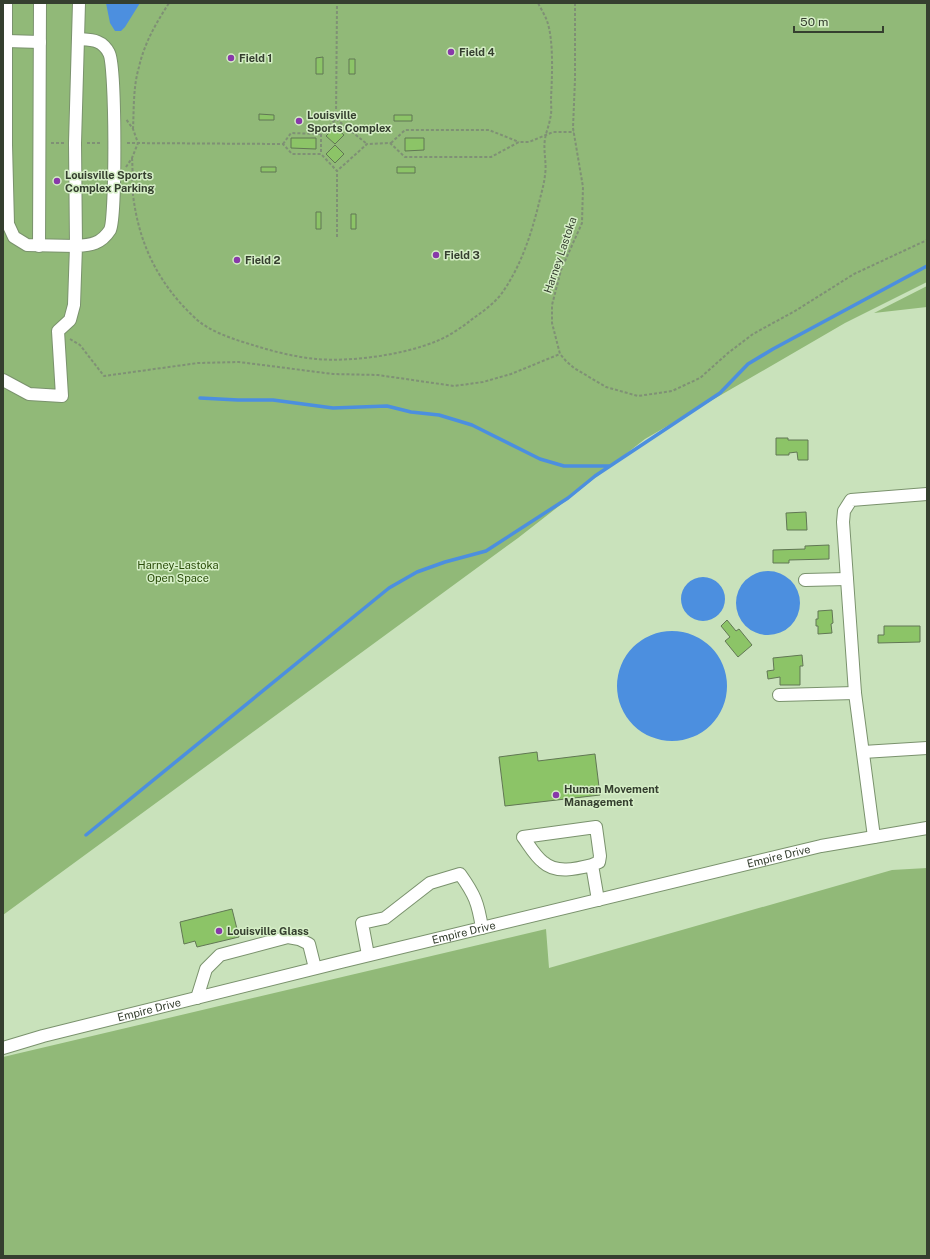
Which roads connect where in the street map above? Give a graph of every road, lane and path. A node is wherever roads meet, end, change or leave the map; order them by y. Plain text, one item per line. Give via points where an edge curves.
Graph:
1 (6, 3) edge
2 (40, 3) edge
3 (79, 3) edge
4 (169, 3) edge
5 (337, 3) edge
6 (538, 3) edge
7 (575, 3) edge
8 (78, 39) junction
9 (7, 41) junction
10 (40, 42) junction
11 (336, 119) junction
12 (133, 129) dead end
13 (574, 132) junction
14 (321, 134) junction
15 (545, 136) junction
16 (40, 142) junction
17 (518, 142) junction
18 (75, 143) junction
19 (115, 143) junction
20 (390, 143) junction
21 (283, 144) junction
22 (367, 144) junction
23 (4, 145) edge
24 (321, 154) junction
25 (132, 158) dead end
26 (337, 171) junction
27 (336, 237) dead end
28 (927, 240) edge
29 (39, 246) junction
30 (76, 246) junction
31 (58, 331) junction
32 (560, 354) junction
33 (3, 380) edge
34 (927, 494) edge
35 (847, 579) junction
36 (805, 580) dead end
37 (855, 693) junction
38 (779, 695) dead end
39 (927, 748) edge
40 (863, 752) junction
41 (927, 828) edge
42 (874, 837) junction
43 (592, 865) junction
44 (598, 900) junction
45 (482, 928) junction
46 (368, 955) junction
47 (315, 968) junction
48 (197, 998) junction
49 (3, 1048) edge

1 - 9 street
2 - 10 street
3 - 8 street
4 - 12 path via 146,44 138,68
5 - 11 path
6 - 15 path via 548,23 551,55 550,119
7 - 13 path, Harney Lastoka
8 - 18 street
8 - 19 street via 98,40 110,54 113,70
9 - 10 street
9 - 23 street
10 - 16 street
11 - 14 path
11 - 22 path
13 - 15 path via 553,132
13 - 32 path, Harney Lastoka via 583,187 582,223 561,270 552,305 552,323
14 - 21 path via 291,133
14 - 24 path
15 - 17 path via 529,142
15 - 25 path via 546,176 533,230 518,268 501,295 482,312 438,341 380,356 339,359 316,359 259,347 235,340 195,318 160,277 148,255 141,235 133,193
16 - 18 path
16 - 29 street
17 - 20 path via 489,130 404,130
17 - 20 path via 491,156 483,157 405,157
18 - 19 path
18 - 30 street
19 - 21 path
19 - 30 street via 111,228 104,238 91,245
20 - 22 path
21 - 24 path via 292,154
22 - 26 path
23 - 29 street via 8,224 14,237 27,245
24 - 26 path
26 - 27 path
28 - 32 path via 854,274 753,334 700,378 672,391 638,396 606,387 574,368
29 - 30 street
30 - 31 street via 74,305 70,320
31 - 32 path via 80,345 104,376 198,363 239,362 333,374 378,375 454,386 483,382 511,374
31 - 33 street via 62,396 29,394
34 - 35 street via 851,500 844,511 843,522
35 - 36 street
35 - 37 street
37 - 38 street
37 - 40 street
39 - 40 street
40 - 42 street
41 - 42 street, Empire Drive
42 - 44 street, Empire Drive via 821,846
43 - 43 street via 599,862 600,856 596,827 523,837 543,863 556,869
43 - 44 street
44 - 45 street, Empire Drive
45 - 46 street, Empire Drive
45 - 46 street via 478,904 460,874 430,883 385,918 362,923
46 - 47 street, Empire Drive
47 - 48 street, Empire Drive
47 - 48 street via 309,944 288,937 280,939 220,955 206,969
48 - 49 street, Empire Drive

